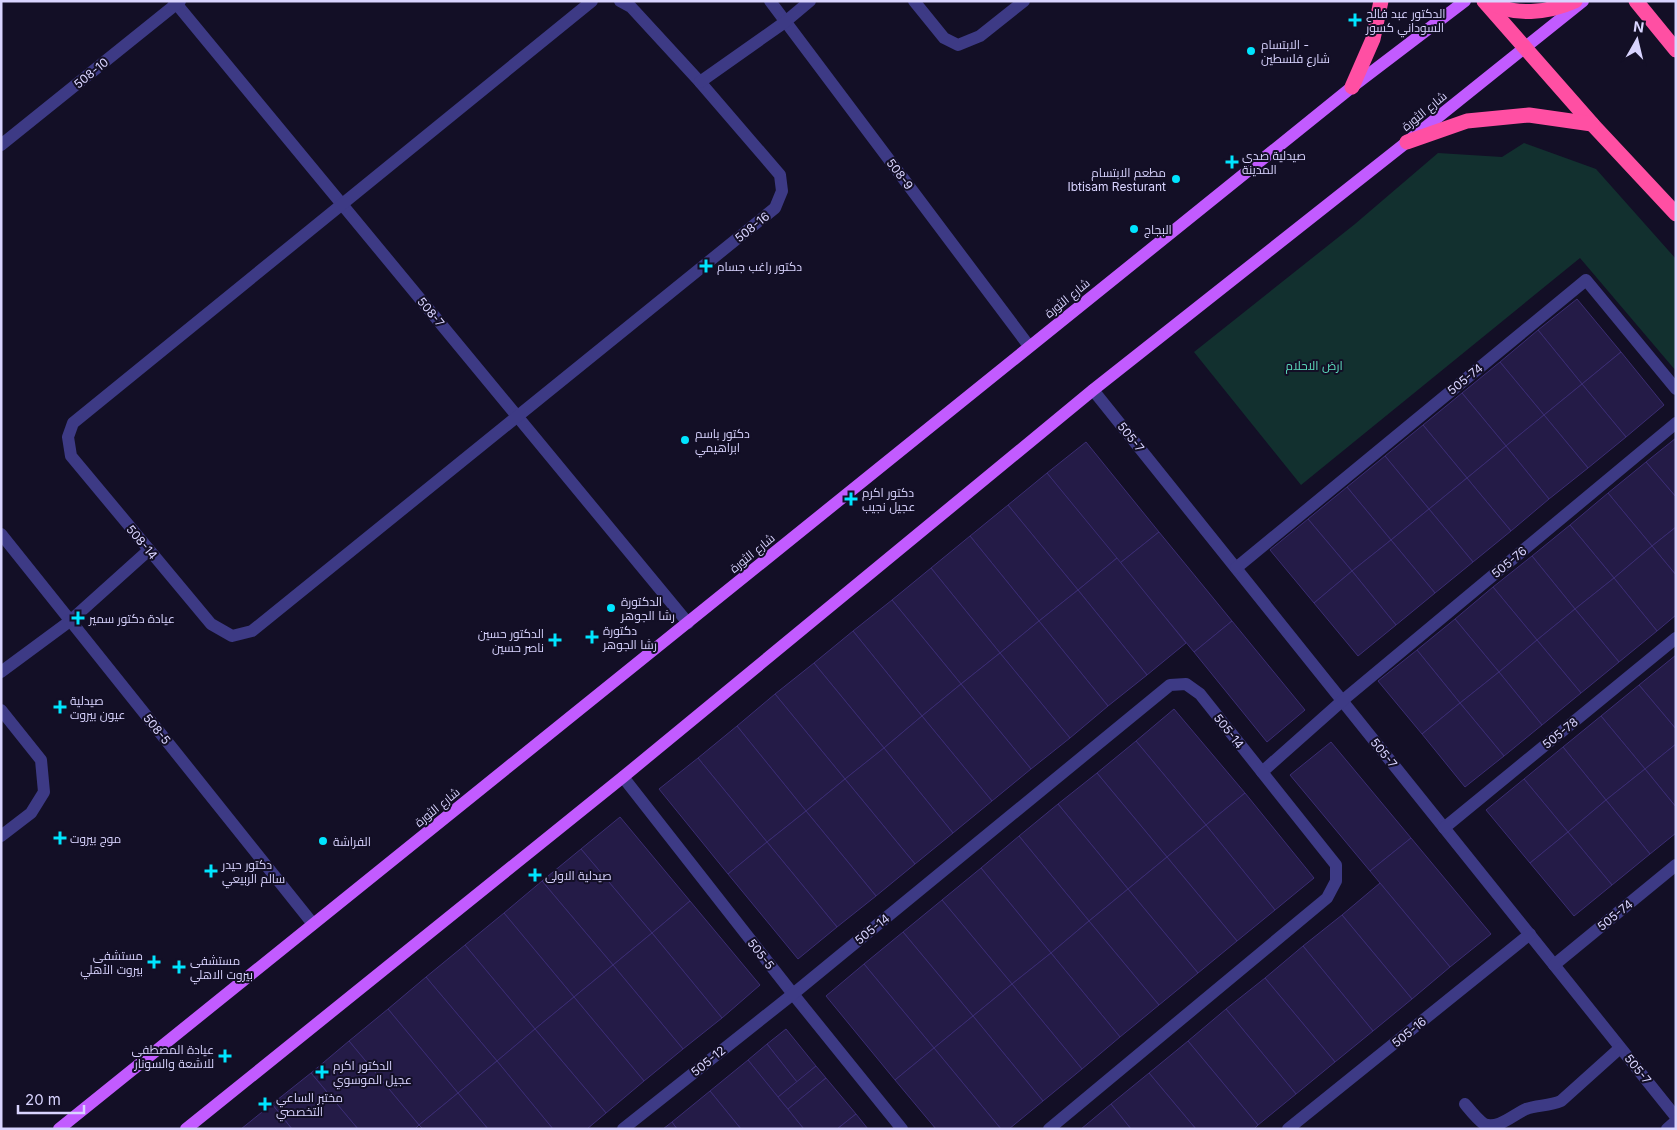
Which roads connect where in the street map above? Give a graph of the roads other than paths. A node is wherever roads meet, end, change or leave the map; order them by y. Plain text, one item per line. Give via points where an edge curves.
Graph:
1 (592, 1) edge
2 (620, 1) edge
3 (770, 1) edge
4 (810, 1) edge
5 (914, 1) edge
6 (1024, 1) edge
7 (1381, 1) edge
8 (1465, 1) edge
9 (1484, 1) edge
10 (1488, 1) edge
11 (1575, 1) edge
12 (1583, 1) edge
13 (1636, 1) edge
14 (177, 2) edge
15 (1514, 8) edge
16 (785, 22) junction
17 (1524, 48) junction
18 (1676, 50) edge
19 (700, 82) junction
20 (1352, 87) junction
21 (1592, 124) junction
22 (1408, 142) junction
23 (1, 145) edge
24 (342, 204) junction
25 (1676, 214) edge
26 (1029, 346) junction
27 (1676, 389) edge
28 (1093, 390) junction
29 (517, 416) junction
30 (1676, 423) edge
31 (1, 534) edge
32 (149, 550) junction
33 (1236, 568) junction
34 (70, 621) junction
35 (688, 623) junction
36 (1676, 638) edge
37 (1, 672) edge
38 (1342, 701) junction
39 (1, 710) edge
40 (1262, 772) junction
41 (623, 777) junction
42 (1444, 828) junction
43 (1, 836) edge
44 (1676, 864) edge
45 (313, 924) junction
46 (1530, 934) junction
47 (1554, 965) junction
48 (793, 994) junction
49 (1620, 1048) junction
50 (1465, 1104) dead end
51 (1676, 1117) edge
52 (1676, 1121) edge
53 (59, 1129) edge
54 (186, 1129) edge
55 (624, 1129) edge
56 (902, 1129) edge
57 (1049, 1129) edge
58 (1288, 1129) edge
59 (1667, 1129) edge

1 - 24 street
2 - 19 street, 508-16 via 631,7
3 - 16 street, 508-9
4 - 16 street
5 - 6 street via 944,38 958,45 980,36
7 - 20 highway via 1373,39
8 - 20 main road, شارع الثورة
9 - 17 highway
10 - 15 highway via 1499,8
11 - 15 highway via 1548,9
12 - 17 main road, شارع الثورة
13 - 18 highway
14 - 23 street, 508-10
14 - 24 street, 508-7
15 - 17 highway via 1517,36
16 - 19 street
16 - 26 street, 508-9
17 - 21 highway
17 - 22 main road, شارع الثورة
19 - 29 street, 508-16 via 780,175 782,191 775,208
20 - 26 main road, شارع الثورة
21 - 22 highway via 1529,115 1467,121
21 - 25 highway
22 - 28 main road, شارع الثورة
24 - 29 street, 508-7
24 - 32 street, 508-14 via 73,423 68,437 71,456
26 - 35 main road, شارع الثورة
27 - 33 street, 505-74 via 1586,280
28 - 33 street, 505-7
28 - 41 main road, شارع الثورة
29 - 32 street, 508-14 via 252,631 232,636 211,624
29 - 35 street, 508-7
30 - 38 street, 505-76
31 - 34 street, 508-5
32 - 34 street
33 - 38 street, 505-7
34 - 37 street
34 - 45 street, 508-5
35 - 45 main road, شارع الثورة
36 - 42 street, 505-78
38 - 40 street, 505-76
38 - 42 street, 505-7
39 - 43 street via 41,760 44,792 31,813
40 - 48 street, 505-14 via 1200,694 1186,684 1170,685
40 - 57 street, 505-14 via 1336,866 1336,881 1327,898
41 - 48 street, 505-5
41 - 54 main road, شارع الثورة
42 - 46 street, 505-7
44 - 47 street, 505-74
45 - 53 main road, شارع الثورة
46 - 47 street, 505-7
46 - 58 street, 505-16
47 - 49 street, 505-7
48 - 55 street, 505-12
48 - 56 street, 505-5
49 - 50 street via 1561,1101 1550,1106 1527,1109 1492,1126 1484,1124
49 - 51 street, 505-7
52 - 59 street

